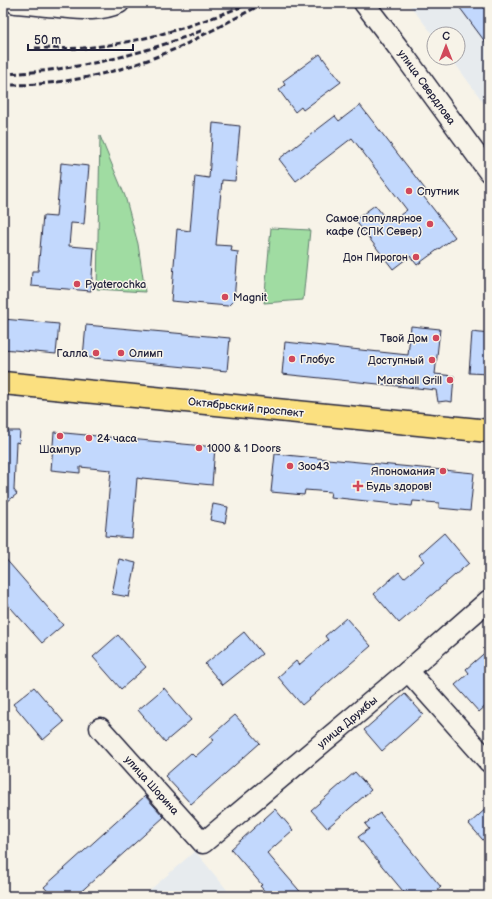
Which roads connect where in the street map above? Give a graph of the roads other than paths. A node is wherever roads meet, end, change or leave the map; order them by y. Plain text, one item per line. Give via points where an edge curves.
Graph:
1 (15, 3) edge
2 (119, 3) edge
3 (364, 3) edge
4 (489, 172) edge
5 (3, 383) edge
6 (489, 431) edge
7 (489, 600) edge
8 (408, 671) junction
9 (100, 728) dead end
10 (489, 762) edge
11 (203, 843) joint

1 - 2 street via 81,10 110,7
3 - 4 street, улица Свердлова
5 - 6 main road, Октябрьский проспект
7 - 8 street, улица Дружбы
8 - 10 street
8 - 11 street, улица Дружбы
9 - 11 street, улица Шорина

